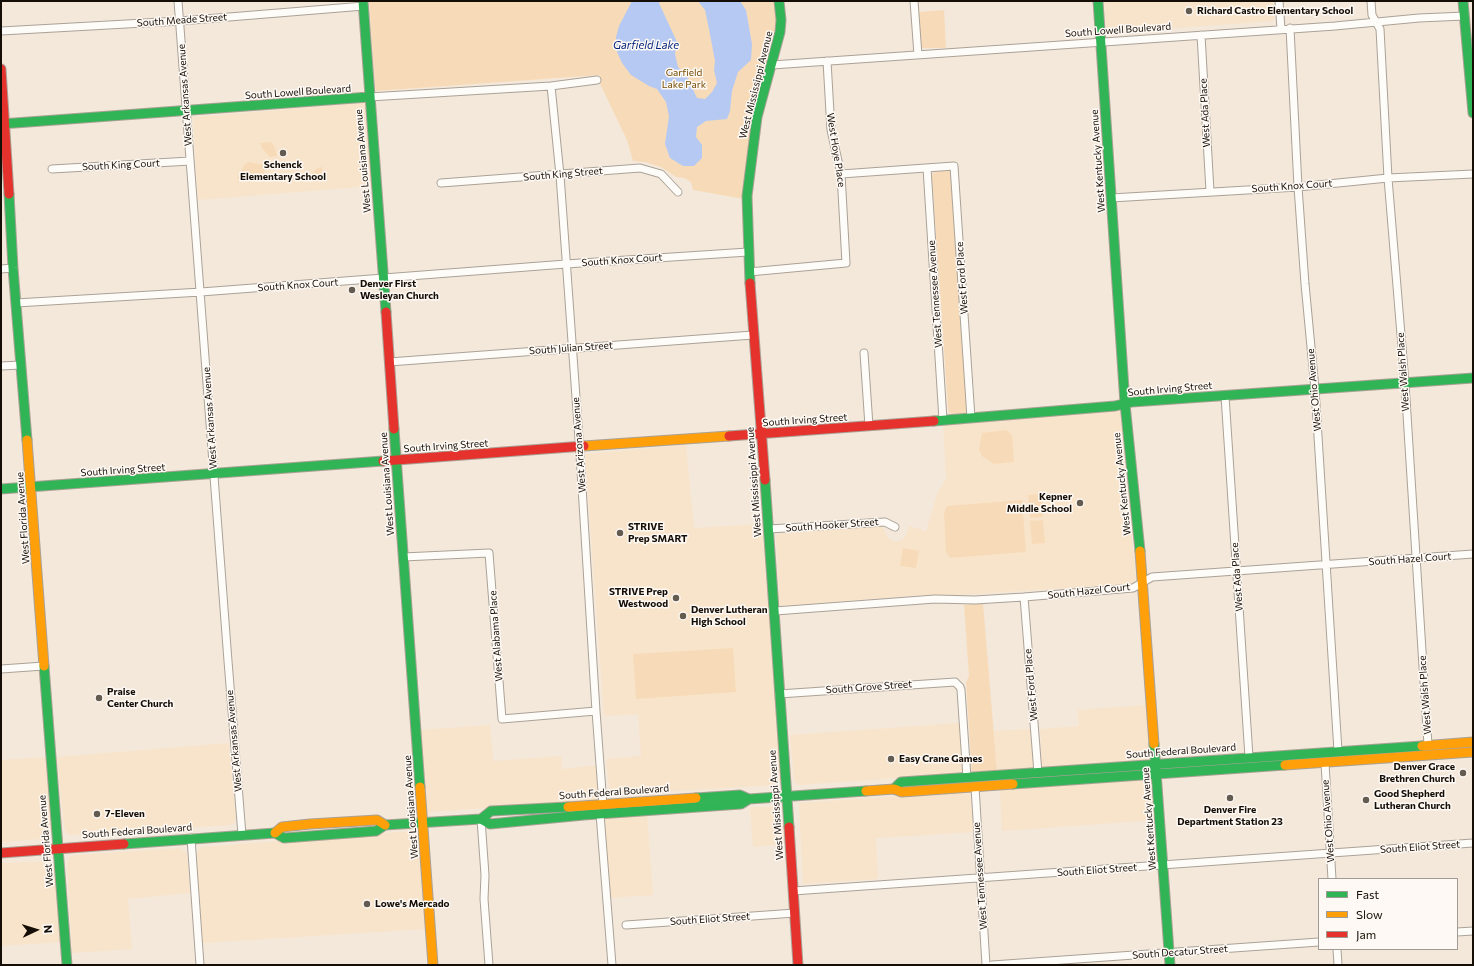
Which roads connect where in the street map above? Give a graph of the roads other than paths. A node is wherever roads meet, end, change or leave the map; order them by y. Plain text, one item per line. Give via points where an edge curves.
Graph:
1 (178, 1) edge
2 (779, 1) edge
3 (914, 1) edge
4 (1098, 1) edge
5 (1279, 1) edge
6 (1371, 1) edge
7 (1463, 1) edge
8 (364, 4) edge
9 (1465, 16) junction
10 (180, 21) junction
11 (1377, 22) junction
12 (1290, 28) junction
13 (1281, 29) junction
14 (1, 31) edge
15 (1201, 35) junction
16 (1100, 42) junction
17 (918, 55) junction
18 (827, 62) junction
19 (772, 65) junction
20 (1, 69) edge
21 (597, 80) dead end
22 (551, 86) junction
23 (369, 98) junction
24 (186, 111) junction
25 (1473, 113) edge
26 (2, 124) edge
27 (190, 161) junction
28 (927, 168) junction
29 (52, 169) dead end
30 (841, 174) junction
31 (1473, 174) edge
32 (560, 175) junction
33 (1388, 178) junction
34 (441, 183) dead end
35 (1298, 187) junction
36 (678, 192) dead end
37 (1210, 192) junction
38 (5, 198) edge
39 (1111, 198) junction
40 (748, 252) junction
41 (566, 264) junction
42 (13, 268) junction
43 (1, 269) edge
44 (749, 272) junction
45 (384, 279) junction
46 (201, 292) junction
47 (16, 303) junction
48 (753, 335) junction
49 (572, 348) junction
50 (864, 353) dead end
51 (389, 362) junction
52 (21, 365) junction
53 (1, 366) edge
54 (1473, 378) edge
55 (1404, 383) junction
56 (1315, 389) junction
57 (1225, 396) junction
58 (1125, 404) junction
59 (971, 418) junction
60 (943, 420) junction
61 (869, 426) junction
62 (762, 434) junction
63 (579, 447) junction
64 (397, 461) junction
65 (214, 474) junction
66 (31, 487) junction
67 (1, 489) edge
68 (895, 527) dead end
69 (769, 529) junction
70 (1473, 554) edge
71 (403, 557) junction
72 (1416, 559) junction
73 (1327, 565) junction
74 (1237, 572) junction
75 (1143, 582) junction
76 (1024, 597) junction
77 (775, 611) junction
78 (44, 666) junction
79 (1, 669) edge
80 (779, 694) junction
81 (596, 711) junction
82 (1473, 742) edge
83 (1428, 745) junction
84 (1338, 751) junction
85 (1473, 752) edge
86 (1249, 757) junction
87 (1324, 763) junction
88 (1156, 764) junction
89 (1038, 773) junction
90 (1157, 775) junction
91 (967, 778) junction
92 (975, 787) junction
93 (894, 789) junction
94 (787, 797) junction
95 (602, 809) junction
96 (481, 819) junction
97 (423, 823) junction
98 (242, 835) junction
99 (191, 838) junction
100 (1473, 844) edge
101 (58, 848) junction
102 (1, 853) edge
103 (1330, 854) junction
104 (1163, 865) junction
105 (981, 878) junction
106 (1332, 878) edge
107 (793, 891) junction
108 (795, 913) junction
109 (626, 925) dead end
110 (1473, 931) edge
111 (1458, 932) edge
112 (1318, 942) edge
113 (1337, 950) edge
114 (1169, 952) junction
115 (67, 965) edge
116 (200, 965) edge
117 (433, 965) edge
118 (489, 965) edge
119 (612, 965) edge
120 (798, 965) edge
121 (986, 965) edge
122 (992, 965) edge
123 (1170, 965) edge
124 (1338, 965) edge

1 - 10 street, West Arkansas Avenue
2 - 19 street, West Mississippi Avenue via 780,32
3 - 17 street
4 - 16 street, West Kentucky Avenue
5 - 13 street
6 - 11 street, West Walsh Place via 1372,15
7 - 9 street
8 - 10 street, South Meade Street
8 - 23 street, West Louisiana Avenue
9 - 11 street, South Lowell Boulevard
9 - 25 street
10 - 14 street, South Meade Street
10 - 24 street, West Arkansas Avenue
11 - 12 street, South Lowell Boulevard
11 - 33 street, West Walsh Place via 1380,29
12 - 13 street, South Lowell Boulevard
12 - 35 street, West Ohio Avenue
13 - 15 street, South Lowell Boulevard
15 - 16 street, South Lowell Boulevard
15 - 37 street, West Ada Place
16 - 17 street, South Lowell Boulevard
16 - 39 street, West Kentucky Avenue
17 - 18 street, South Lowell Boulevard
18 - 19 street, South Lowell Boulevard
18 - 30 street, West Hoye Place via 831,130
19 - 40 street, West Mississippi Avenue via 757,117 751,156 747,196
20 - 26 street, West Florida Avenue
21 - 22 street, South Lowell Boulevard
22 - 23 street, South Lowell Boulevard
22 - 32 street, West Arizona Avenue
23 - 24 street, South Lowell Boulevard
23 - 45 street, West Louisiana Avenue
24 - 26 street, South Lowell Boulevard
24 - 27 street, West Arkansas Avenue
26 - 38 street, West Florida Avenue
27 - 29 street, South King Court
27 - 46 street, West Arkansas Avenue
28 - 30 street
28 - 59 street, West Ford Place via 954,166
28 - 60 street, West Tennessee Avenue
30 - 44 street, West Hoye Place via 846,263
31 - 33 street, South Knox Court
32 - 34 street, South King Street
32 - 36 street, South King Street via 640,168 661,174
32 - 41 street, West Arizona Avenue
33 - 35 street, South Knox Court
33 - 55 street, West Walsh Place
35 - 37 street, South Knox Court
35 - 56 street, West Ohio Avenue
37 - 39 street, South Knox Court
38 - 42 street, West Florida Avenue
39 - 58 street, West Kentucky Avenue
40 - 41 street, South Knox Court
40 - 44 street, West Mississippi Avenue
41 - 45 street, South Knox Court
41 - 49 street, West Arizona Avenue
42 - 43 street
42 - 47 street, West Florida Avenue
44 - 48 street, West Mississippi Avenue
45 - 46 street, South Knox Court
45 - 51 street, West Louisiana Avenue
46 - 47 street, South Knox Court
46 - 65 street, West Arkansas Avenue
47 - 52 street, West Florida Avenue
48 - 49 street, South Julian Street
48 - 62 street, West Mississippi Avenue
49 - 51 street, South Julian Street
49 - 63 street, West Arizona Avenue
50 - 61 street
51 - 64 street, West Louisiana Avenue
52 - 53 street
52 - 66 street, West Florida Avenue
54 - 55 street, South Irving Street
55 - 56 street, South Irving Street
55 - 72 street, West Walsh Place
56 - 57 street, South Irving Street
56 - 73 street, West Ohio Avenue
57 - 58 street, South Irving Street
57 - 74 street, West Ada Place
58 - 59 street, South Irving Street
58 - 75 street, West Kentucky Avenue
59 - 60 street, South Irving Street
60 - 61 street, South Irving Street
61 - 62 street, South Irving Street
62 - 63 street, South Irving Street
62 - 69 street, West Mississippi Avenue
63 - 64 street, South Irving Street
63 - 81 street, West Arizona Avenue
64 - 65 street, South Irving Street
64 - 71 street, West Louisiana Avenue
65 - 66 street, South Irving Street
65 - 98 street, West Arkansas Avenue
66 - 67 street, South Irving Street
66 - 78 street, West Florida Avenue
68 - 69 street, South Hooker Street via 885,522
69 - 77 street, West Mississippi Avenue
70 - 72 street, South Hazel Court
71 - 81 street, West Alabama Place via 489,553 502,719
71 - 97 street, West Louisiana Avenue
72 - 73 street, South Hazel Court
72 - 83 street, West Walsh Place
73 - 74 street, South Hazel Court
73 - 84 street, West Ohio Avenue
74 - 75 street, South Hazel Court via 1152,577
74 - 86 street, West Ada Place
75 - 76 street, South Hazel Court via 1133,588
75 - 88 street, West Kentucky Avenue
76 - 77 street, South Hazel Court via 935,600
76 - 89 street, West Ford Place
77 - 80 street, West Mississippi Avenue
78 - 79 street
78 - 101 street, West Florida Avenue
80 - 91 street, South Grove Street via 955,682 961,690
80 - 94 street, West Mississippi Avenue
81 - 95 street, West Arizona Avenue
82 - 83 street, South Federal Boulevard
83 - 84 street, South Federal Boulevard
84 - 86 street, South Federal Boulevard
85 - 87 street, South Federal Boulevard
86 - 88 street, South Federal Boulevard
87 - 90 street, South Federal Boulevard
87 - 103 street, West Ohio Avenue
88 - 89 street, South Federal Boulevard
88 - 90 street, West Kentucky Avenue
89 - 91 street, South Federal Boulevard
90 - 92 street, South Federal Boulevard
90 - 104 street, West Kentucky Avenue
91 - 93 street, South Federal Boulevard via 901,782
92 - 93 street, South Federal Boulevard via 902,792
92 - 105 street, West Tennessee Avenue
93 - 94 street, South Federal Boulevard
94 - 95 street, South Federal Boulevard via 749,799 736,795
94 - 107 street, West Mississippi Avenue
95 - 96 street, South Federal Boulevard via 491,811
95 - 119 street, West Arizona Avenue
96 - 97 street, South Federal Boulevard
96 - 118 street
97 - 98 street, South Federal Boulevard via 385,825 376,831 284,838 275,833
97 - 117 street, West Louisiana Avenue
98 - 99 street, South Federal Boulevard
99 - 101 street, South Federal Boulevard
99 - 116 street
100 - 103 street, South Eliot Street
101 - 102 street, South Federal Boulevard
101 - 115 street, West Florida Avenue
103 - 104 street, South Eliot Street
103 - 106 street, West Ohio Avenue
104 - 105 street, South Eliot Street
104 - 114 street, West Kentucky Avenue
105 - 107 street, South Eliot Street
105 - 121 street, West Tennessee Avenue
107 - 108 street, West Mississippi Avenue
108 - 109 street, South Eliot Street
108 - 120 street, West Mississippi Avenue
110 - 111 street
112 - 114 street, South Decatur Street
113 - 124 street
114 - 122 street, South Decatur Street
114 - 123 street, West Kentucky Avenue

